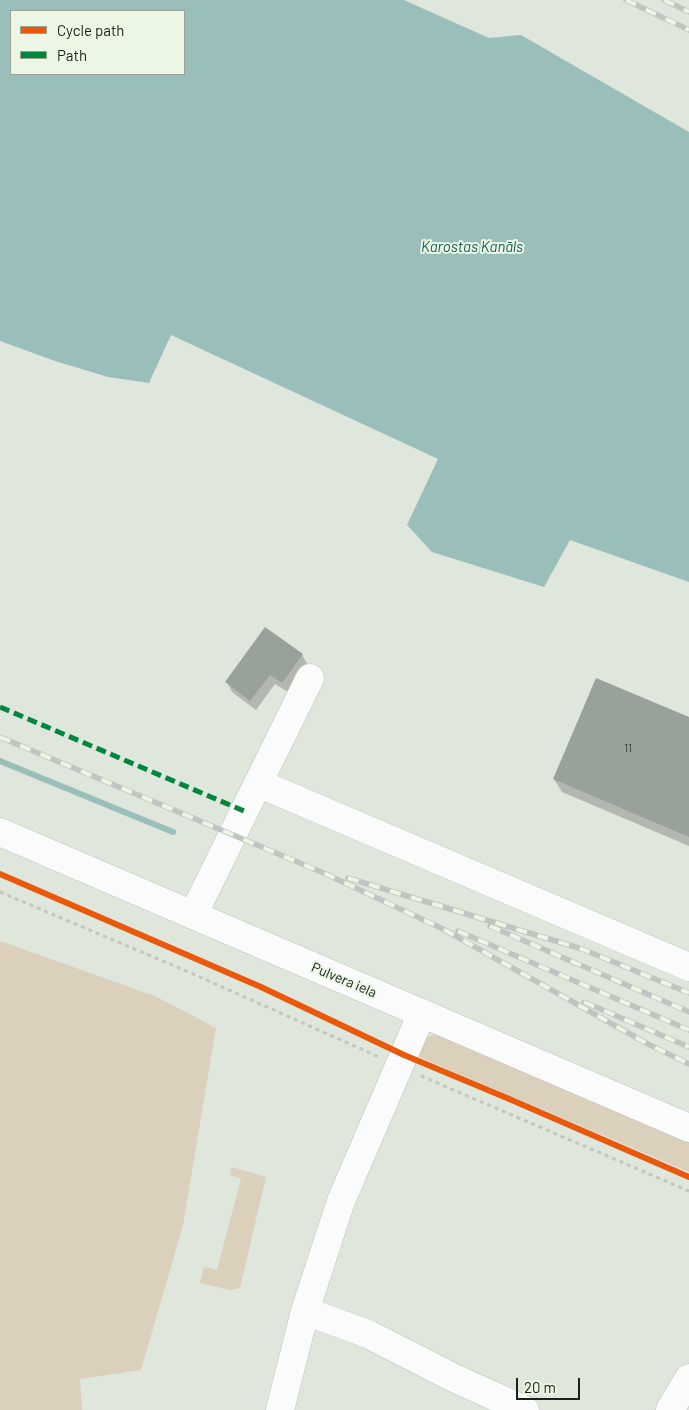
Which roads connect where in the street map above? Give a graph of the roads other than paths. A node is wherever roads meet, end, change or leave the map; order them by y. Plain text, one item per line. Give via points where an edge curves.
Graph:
1 (310, 678) dead end
2 (258, 783) junction
3 (0, 832) edge
4 (193, 915) junction
5 (689, 967) edge
6 (422, 1013) junction
7 (689, 1128) edge
8 (305, 1311) junction
9 (689, 1378) edge
10 (280, 1410) edge
11 (525, 1410) edge
12 (670, 1410) edge

1 - 2 main road
2 - 4 main road
2 - 5 main road
3 - 4 main road, Pulvera iela
4 - 6 main road, Pulvera iela
6 - 7 main road, Pulvera iela
6 - 8 main road via 341,1201
8 - 10 main road
8 - 11 main road via 368,1334
9 - 12 main road

